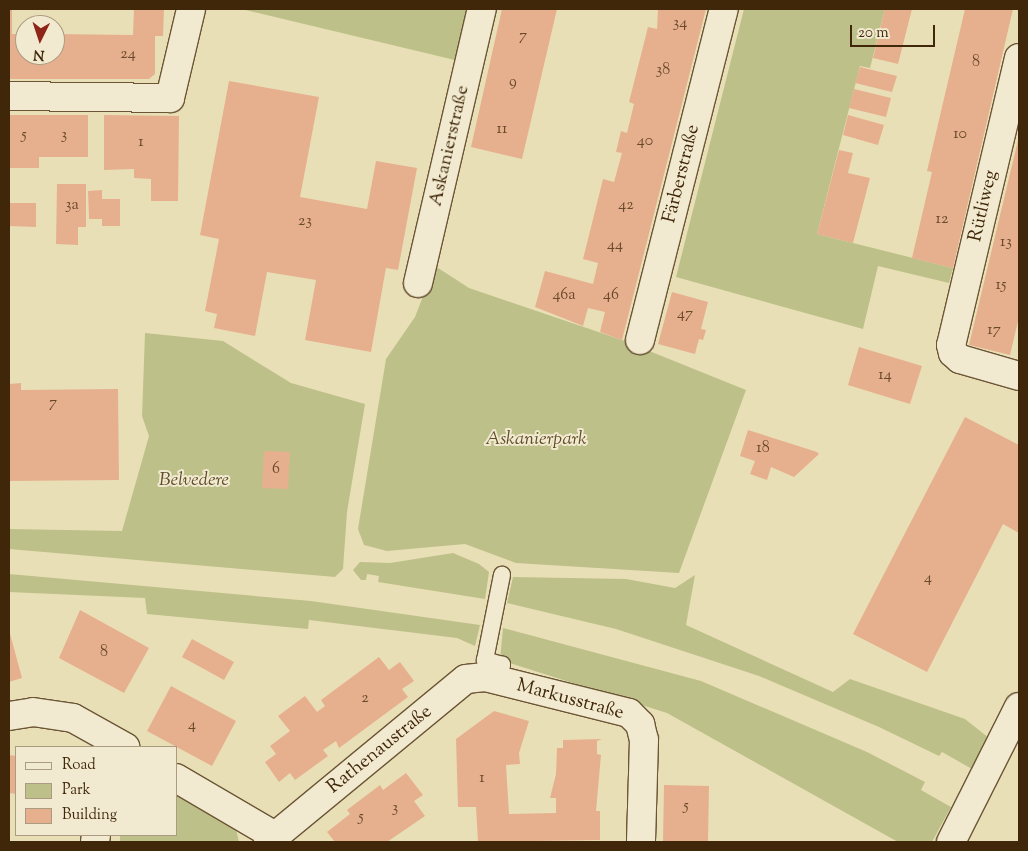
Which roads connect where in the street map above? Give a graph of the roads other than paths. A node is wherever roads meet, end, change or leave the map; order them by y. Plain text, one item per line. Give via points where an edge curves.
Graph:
1 (191, 9) edge
2 (482, 9) edge
3 (724, 9) edge
4 (1019, 58) edge
5 (9, 96) edge
6 (418, 283) dead end
7 (640, 340) dead end
8 (1019, 376) edge
9 (502, 575) dead end
10 (498, 680) junction
11 (1019, 707) edge
12 (9, 716) edge
13 (113, 744) edge
14 (178, 779) edge
15 (272, 839) edge
16 (641, 842) edge
17 (951, 842) edge

1 - 5 street via 170,98
2 - 6 street, Askanierstraße
3 - 7 street, Färberstraße
4 - 8 street, Rütliweg via 951,346 960,359
9 - 10 lane via 485,660 502,664
10 - 15 street, Rathenaustraße via 485,677 466,680
10 - 16 street, Markusstraße via 628,714 640,724 644,740
11 - 17 street
12 - 13 street via 33,712 74,718
14 - 15 street

